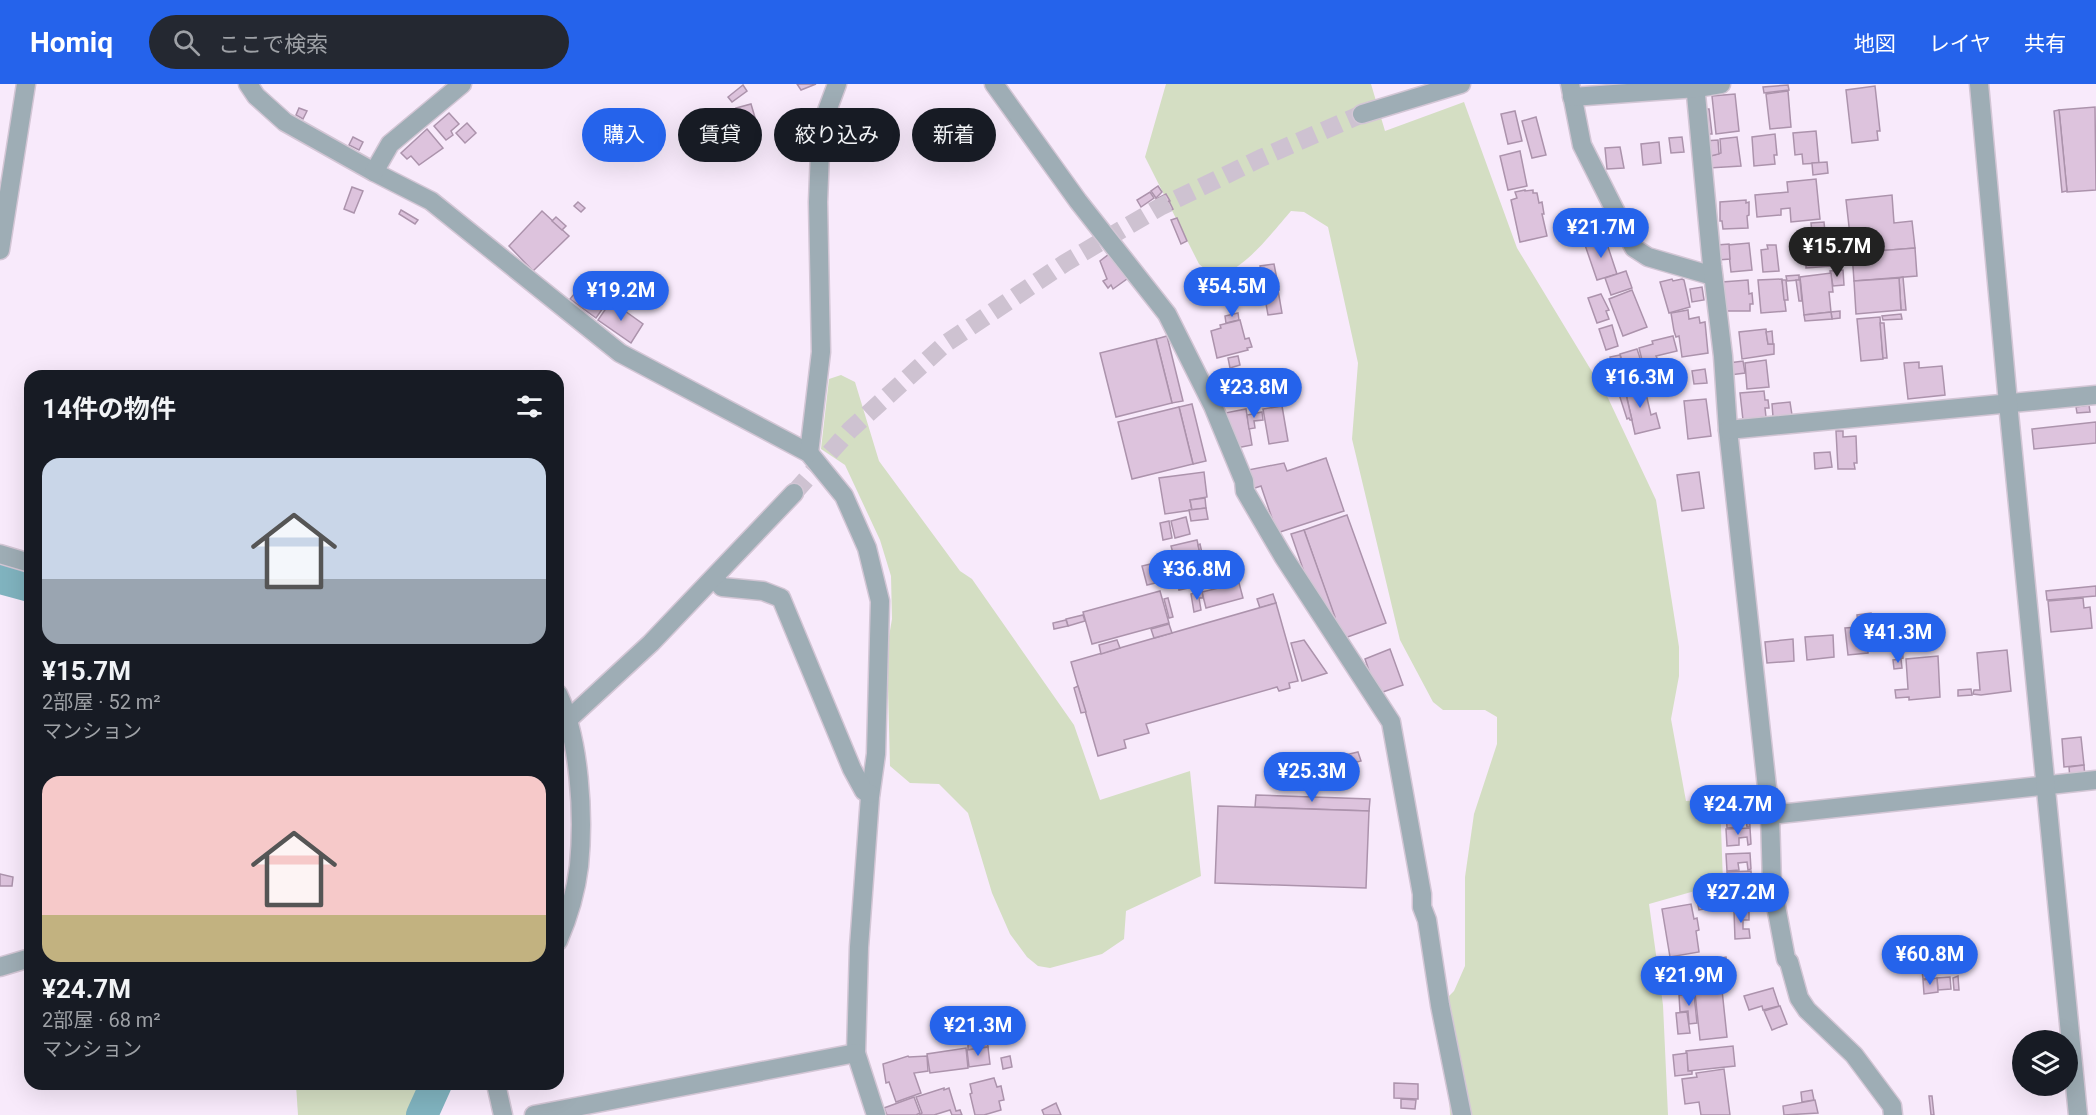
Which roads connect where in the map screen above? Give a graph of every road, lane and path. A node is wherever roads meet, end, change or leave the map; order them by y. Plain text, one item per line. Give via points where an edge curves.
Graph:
1 (26, 84) edge
2 (248, 84) edge
3 (462, 84) edge
4 (837, 84) edge
5 (994, 84) edge
6 (1461, 84) edge
7 (1721, 84) edge
8 (1978, 84) edge
9 (1696, 86) edge
10 (1571, 90) edge
11 (1362, 114) tunnel mouth
12 (374, 172) junction
13 (0, 250) edge
14 (1713, 276) junction
15 (2096, 395) edge
16 (2008, 403) junction
17 (1728, 430) junction
18 (809, 453) junction
19 (794, 493) tunnel mouth
20 (0, 554) edge
21 (24, 561) edge
22 (714, 578) junction
23 (564, 707) edge
24 (565, 724) edge
25 (2096, 780) edge
26 (2046, 784) junction
27 (870, 794) junction
28 (1770, 815) junction
29 (564, 928) edge
30 (24, 960) edge
31 (0, 968) edge
32 (856, 1053) junction
33 (497, 1090) edge
34 (503, 1115) edge
35 (534, 1115) edge
36 (876, 1115) edge
37 (1462, 1115) edge
38 (1893, 1115) edge
39 (2079, 1115) edge

1 - 13 street
2 - 12 street via 285,122
3 - 12 street via 390,144
4 - 18 street via 821,127 821,352
5 - 37 street via 1078,201 1167,314 1213,406 1245,491 1391,722
6 - 11 street
7 - 9 street
8 - 16 street
9 - 10 street
9 - 14 street
10 - 14 street via 1582,145 1634,248 1648,257
12 - 18 street via 431,201 620,353
14 - 17 street
15 - 16 street
16 - 17 street
16 - 26 street
17 - 28 street
18 - 27 street via 844,496 867,548 880,601 876,754
19 - 22 street
20 - 21 street
22 - 24 street via 651,644
22 - 27 street via 722,587 763,591 781,598 852,769 864,791
23 - 24 street
24 - 29 street via 580,792 579,867
25 - 26 street
26 - 28 street
26 - 39 street
27 - 32 street
28 - 38 street via 1772,885 1786,959 1799,998 1854,1055 1892,1106
30 - 31 street
32 - 35 street
32 - 36 street
33 - 34 street

